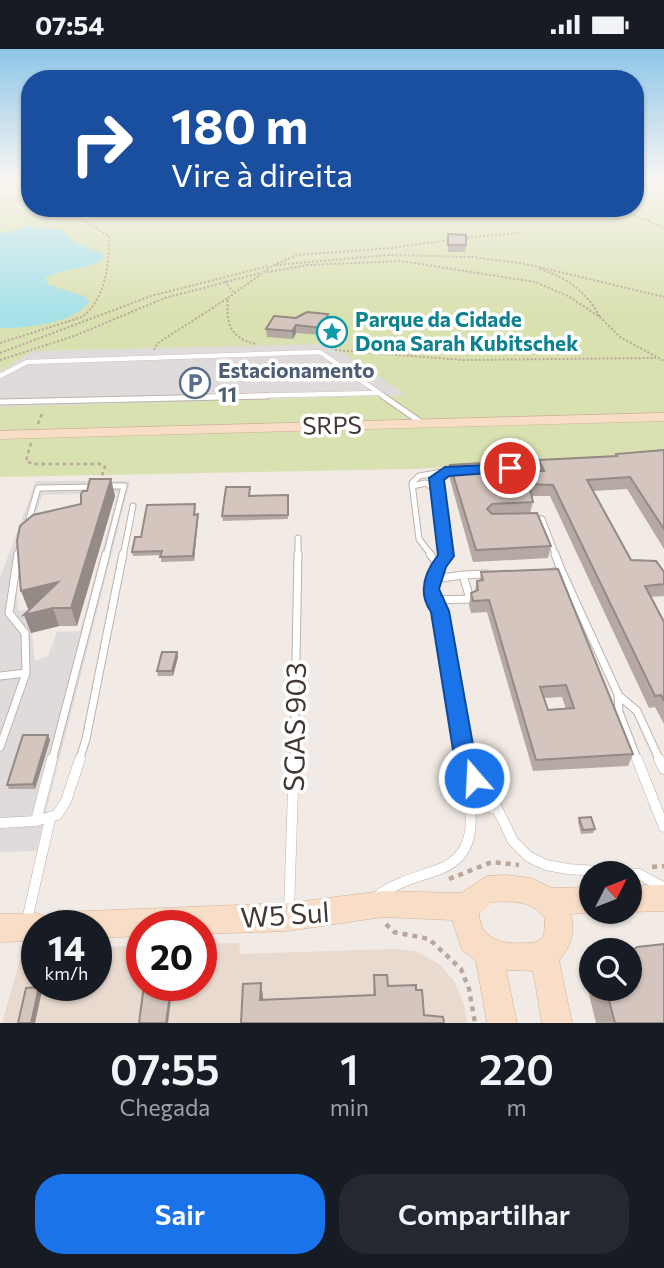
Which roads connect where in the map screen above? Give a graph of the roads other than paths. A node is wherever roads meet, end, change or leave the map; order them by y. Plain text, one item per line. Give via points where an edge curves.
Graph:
1 (0, 376) edge
2 (378, 393) junction
3 (0, 402) edge
4 (664, 417) edge
5 (424, 424) junction
6 (0, 435) edge
7 (458, 471) edge
8 (445, 472) junction
9 (412, 486) junction
10 (436, 491) junction
11 (133, 506) dead end
12 (528, 519) edge
13 (27, 527) edge
14 (298, 538) dead end
15 (23, 540) edge
16 (439, 566) junction
17 (550, 572) edge
18 (562, 572) junction
19 (500, 574) edge
20 (463, 575) junction
21 (434, 579) junction
22 (434, 601) junction
23 (26, 673) junction
24 (0, 676) edge
25 (618, 694) junction
26 (0, 747) edge
27 (664, 769) edge
28 (499, 811) junction
29 (471, 814) junction
30 (50, 819) junction
31 (36, 821) junction
32 (0, 823) edge
33 (664, 827) edge
34 (664, 888) edge
35 (664, 898) edge
36 (642, 899) edge
37 (579, 900) edge
38 (550, 901) junction
39 (465, 907) junction
40 (354, 910) junction
41 (288, 917) junction
42 (112, 924) edge
43 (20, 927) edge
44 (489, 955) junction
45 (544, 955) junction
46 (502, 1023) edge
47 (557, 1023) edge

1 - 2 lane via 27,362 320,352
2 - 3 lane
2 - 5 lane
4 - 5 main road, SRPS
5 - 6 main road, SRPS
7 - 8 lane
8 - 9 lane via 419,476
8 - 10 lane via 437,477
9 - 10 lane via 426,483
9 - 16 lane via 419,539
10 - 16 lane via 446,556
11 - 30 lane via 86,740 66,801
12 - 18 lane via 541,519
13 - 31 lane via 38,488 124,486
14 - 41 lane, SGAS 903
15 - 23 lane via 15,563 9,613 25,633
16 - 21 lane
17 - 18 lane
18 - 25 lane
19 - 20 lane
20 - 21 lane
20 - 22 lane via 470,599
21 - 22 lane
22 - 28 lane via 440,611 467,764
22 - 29 lane
23 - 24 lane
23 - 26 lane
25 - 27 lane via 637,711
25 - 33 lane via 619,712
28 - 29 lane via 479,803
28 - 34 lane via 520,850 538,862 639,874
29 - 40 lane via 469,842 455,862 393,885
30 - 31 lane
30 - 43 lane
31 - 32 lane
35 - 36 main road
37 - 38 main road
38 - 39 main road via 532,891 488,889
38 - 45 main road via 560,928
39 - 40 main road, W5 Sul via 383,904
39 - 44 main road via 468,932
40 - 41 main road, W5 Sul
41 - 42 main road, W5 Sul
44 - 45 main road
44 - 46 main road
45 - 47 main road

